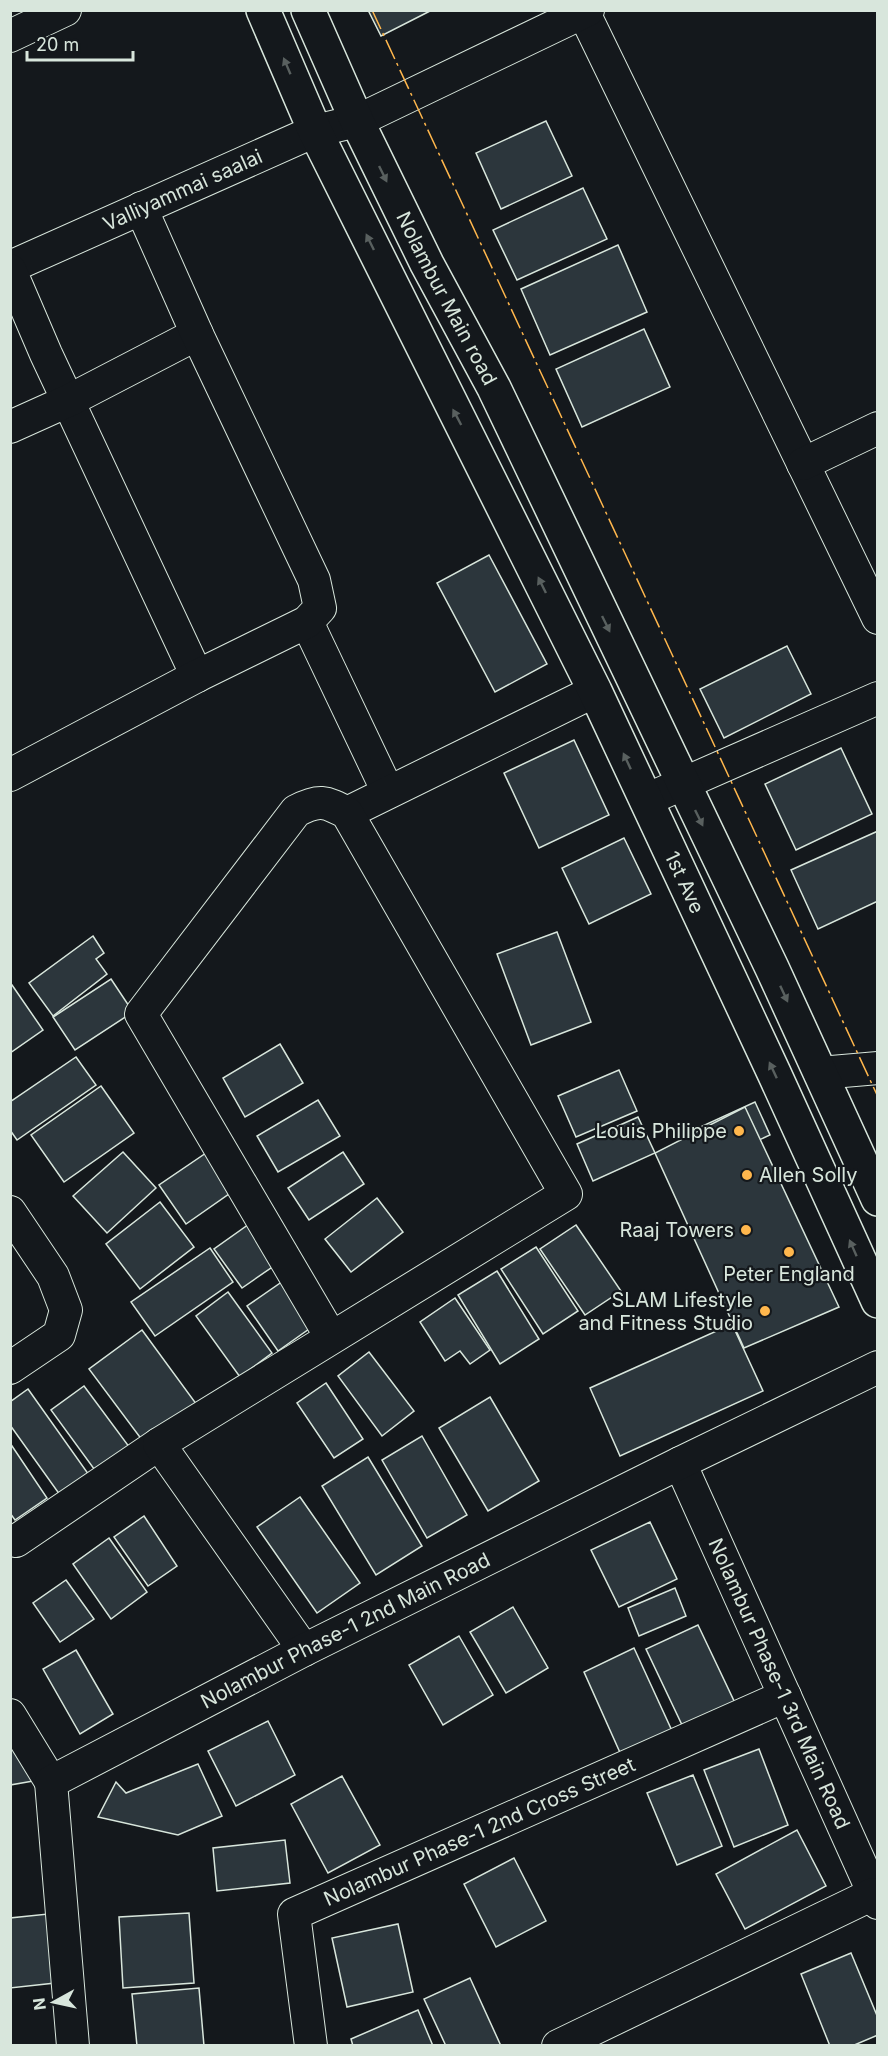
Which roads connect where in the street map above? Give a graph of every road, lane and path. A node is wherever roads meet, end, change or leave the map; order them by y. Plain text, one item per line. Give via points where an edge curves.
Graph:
1 (65, 10) edge
2 (263, 10) edge
3 (308, 10) edge
4 (586, 12) edge
5 (10, 36) edge
6 (357, 121) junction
7 (315, 131) junction
8 (141, 208) junction
9 (10, 268) edge
10 (197, 333) junction
11 (70, 400) junction
12 (10, 427) edge
13 (878, 428) edge
14 (803, 464) junction
15 (878, 618) edge
16 (307, 622) junction
17 (197, 676) junction
18 (595, 691) junction
19 (878, 698) edge
20 (10, 775) edge
21 (682, 784) junction
22 (388, 792) junction
23 (646, 800) junction
24 (347, 813) junction
25 (878, 1068) edge
26 (820, 1073) junction
27 (878, 1199) edge
28 (10, 1212) edge
29 (878, 1301) edge
30 (331, 1337) junction
31 (878, 1367) edge
32 (10, 1368) edge
33 (159, 1444) junction
34 (680, 1463) junction
35 (16, 1541) dead end
36 (304, 1650) junction
37 (785, 1696) junction
38 (10, 1716) edge
39 (51, 1782) junction
40 (875, 1898) edge
41 (73, 2046) edge
42 (311, 2046) edge
43 (558, 2046) edge

1 - 5 street
7 -> 2 main road, 1st Ave
3 - 6 main road, Nolambur Main road
4 - 6 street, Valliyammai saalai
4 - 14 street
6 - 7 street, Valliyammai saalai
6 -> 21 main road, Nolambur Main road via 427,264 494,388
7 - 8 street, Valliyammai saalai
18 -> 7 main road, 1st Ave
8 - 9 street, Valliyammai saalai
8 - 10 street
9 - 11 street
10 - 11 street
10 - 16 street via 314,580 320,608
11 - 12 street
11 - 17 street
13 - 14 street
14 - 15 street
16 - 17 street
16 - 22 street
17 - 20 street
18 - 22 street
23 -> 18 main road, 1st Ave
19 - 21 street
21 - 23 street
21 -> 26 main road, Nolambur Main road
22 - 24 street
29 -> 23 main road, 1st Ave
24 - 30 street via 326,802 296,811 141,1014
24 - 30 street via 566,1194
25 - 26 street
26 - 27 main road, Nolambur Main road
28 - 32 street via 54,1276 66,1310 59,1335
30 - 33 street
31 - 34 street, Nolambur Phase-1 2nd Main Road
33 - 35 street
33 - 36 street
34 - 36 street, Nolambur Phase-1 2nd Main Road
34 - 37 street, Nolambur Phase-1 3rd Main Road
36 - 39 street, Nolambur Phase-1 2nd Main Road
37 - 40 street, Nolambur Phase-1 3rd Main Road
37 - 42 street, Nolambur Phase-1 2nd Cross Street via 294,1914
38 - 39 street
39 - 41 street
40 - 43 street

